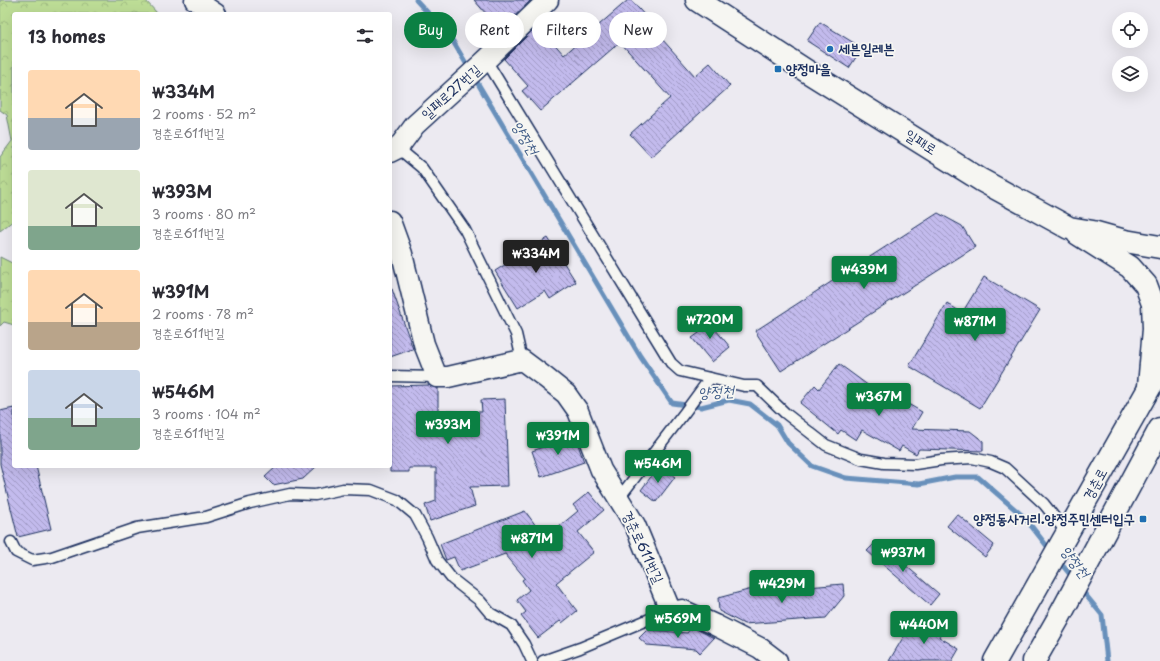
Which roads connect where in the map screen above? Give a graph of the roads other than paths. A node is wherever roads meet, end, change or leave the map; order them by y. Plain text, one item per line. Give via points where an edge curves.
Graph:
1 (195, 0) edge
2 (548, 0) edge
3 (697, 0) edge
4 (213, 12) edge
5 (484, 62) junction
6 (394, 150) edge
7 (392, 226) edge
8 (1069, 228) junction
9 (1160, 232) edge
10 (1125, 241) junction
11 (1160, 247) edge
12 (522, 360) junction
13 (1160, 369) edge
14 (392, 376) edge
15 (437, 377) junction
16 (708, 380) junction
17 (1149, 389) junction
18 (1160, 430) edge
19 (619, 498) junction
20 (1065, 538) junction
21 (11, 542) dead end
22 (671, 612) junction
23 (532, 661) edge
24 (543, 661) edge
25 (777, 661) edge
26 (995, 661) edge
27 (1034, 661) edge

1 - 4 street
2 - 5 street, 일패로27번길
3 - 8 main road, 일패로 via 981,180
5 - 6 street, 일패로27번길 via 414,125
5 - 16 lane via 671,363 680,371
6 - 12 lane via 422,168 465,230 516,334
7 - 15 street via 402,254 424,344
8 - 10 main road, 일패로
8 - 17 main road via 1130,267 1146,285 1153,304 1154,329
9 - 10 main road
10 - 11 main road, 일패로
12 - 15 street via 448,377
12 - 19 street, 경춘로611번길 via 566,394 578,411 601,470
13 - 17 main road, 경춘로
14 - 15 lane
16 - 19 lane
16 - 20 lane via 757,386 826,445 861,459 884,464 915,464 972,458 1005,468 1044,504
17 - 20 main road, 경춘로
18 - 27 main road
19 - 22 street, 경춘로611번길 via 635,525
20 - 26 main road, 경춘로
21 - 23 lane via 16,552 32,560 52,557 137,528 206,517 290,494 315,495 344,490 371,490 397,500 415,515 437,560 452,579 480,601 490,613 511,625
22 - 24 lane
22 - 25 street via 682,610 715,625 760,648

